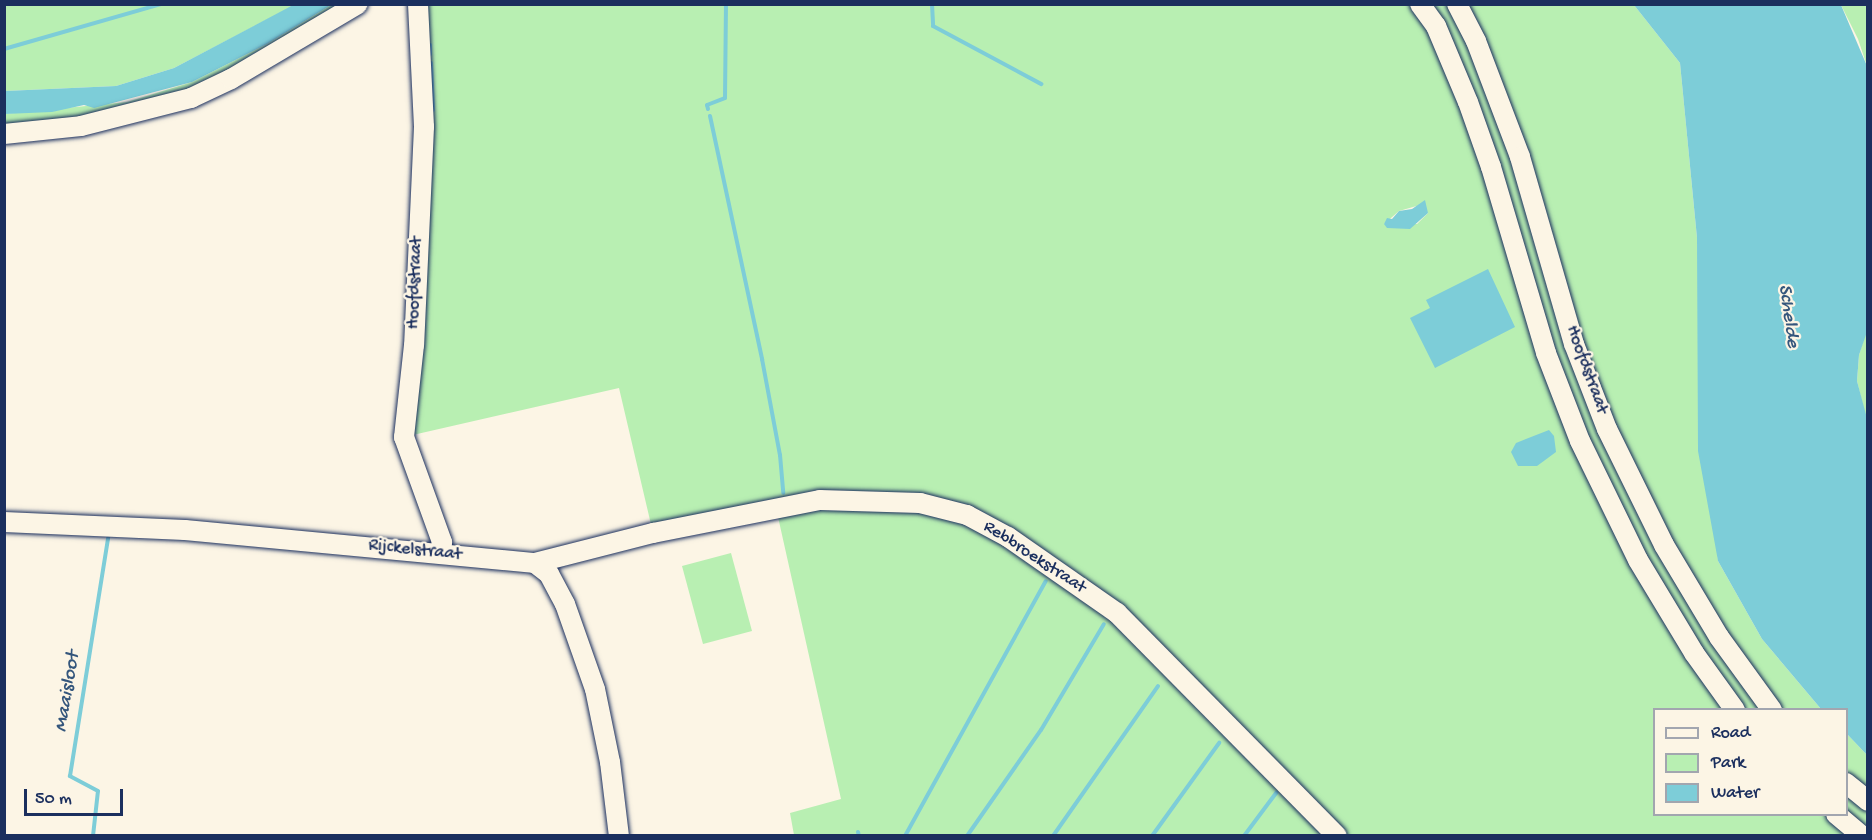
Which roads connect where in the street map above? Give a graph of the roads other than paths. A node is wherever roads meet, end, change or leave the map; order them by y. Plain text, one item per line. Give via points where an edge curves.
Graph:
1 (358, 4) edge
2 (418, 4) edge
3 (1420, 4) edge
4 (1457, 4) edge
5 (4, 134) edge
6 (4, 522) edge
7 (440, 553) junction
8 (535, 563) junction
9 (1734, 708) edge
10 (1771, 708) edge
11 (1848, 785) edge
12 (1868, 801) edge
13 (1838, 816) edge
14 (619, 836) edge
15 (1337, 836) edge
16 (1862, 836) edge

1 - 5 street via 231,79 191,98 81,126
2 - 7 street, Hoofdstraat via 424,127 414,345 404,438 442,542
3 - 9 street, Hoofdstraat via 1449,53 1472,113 1546,353 1580,441 1638,560 1695,654
4 - 10 street, Hoofdstraat via 1476,41 1520,157 1574,344 1607,429 1664,545 1719,637
6 - 7 street, Rijckelstraat via 80,523
7 - 8 street, Rijckelstraat
8 - 14 street via 549,574 565,604 595,688
8 - 15 street, Rebbroekstraat via 653,533 820,500 920,503 968,515 1008,537 1117,613
11 - 12 street
13 - 16 street

